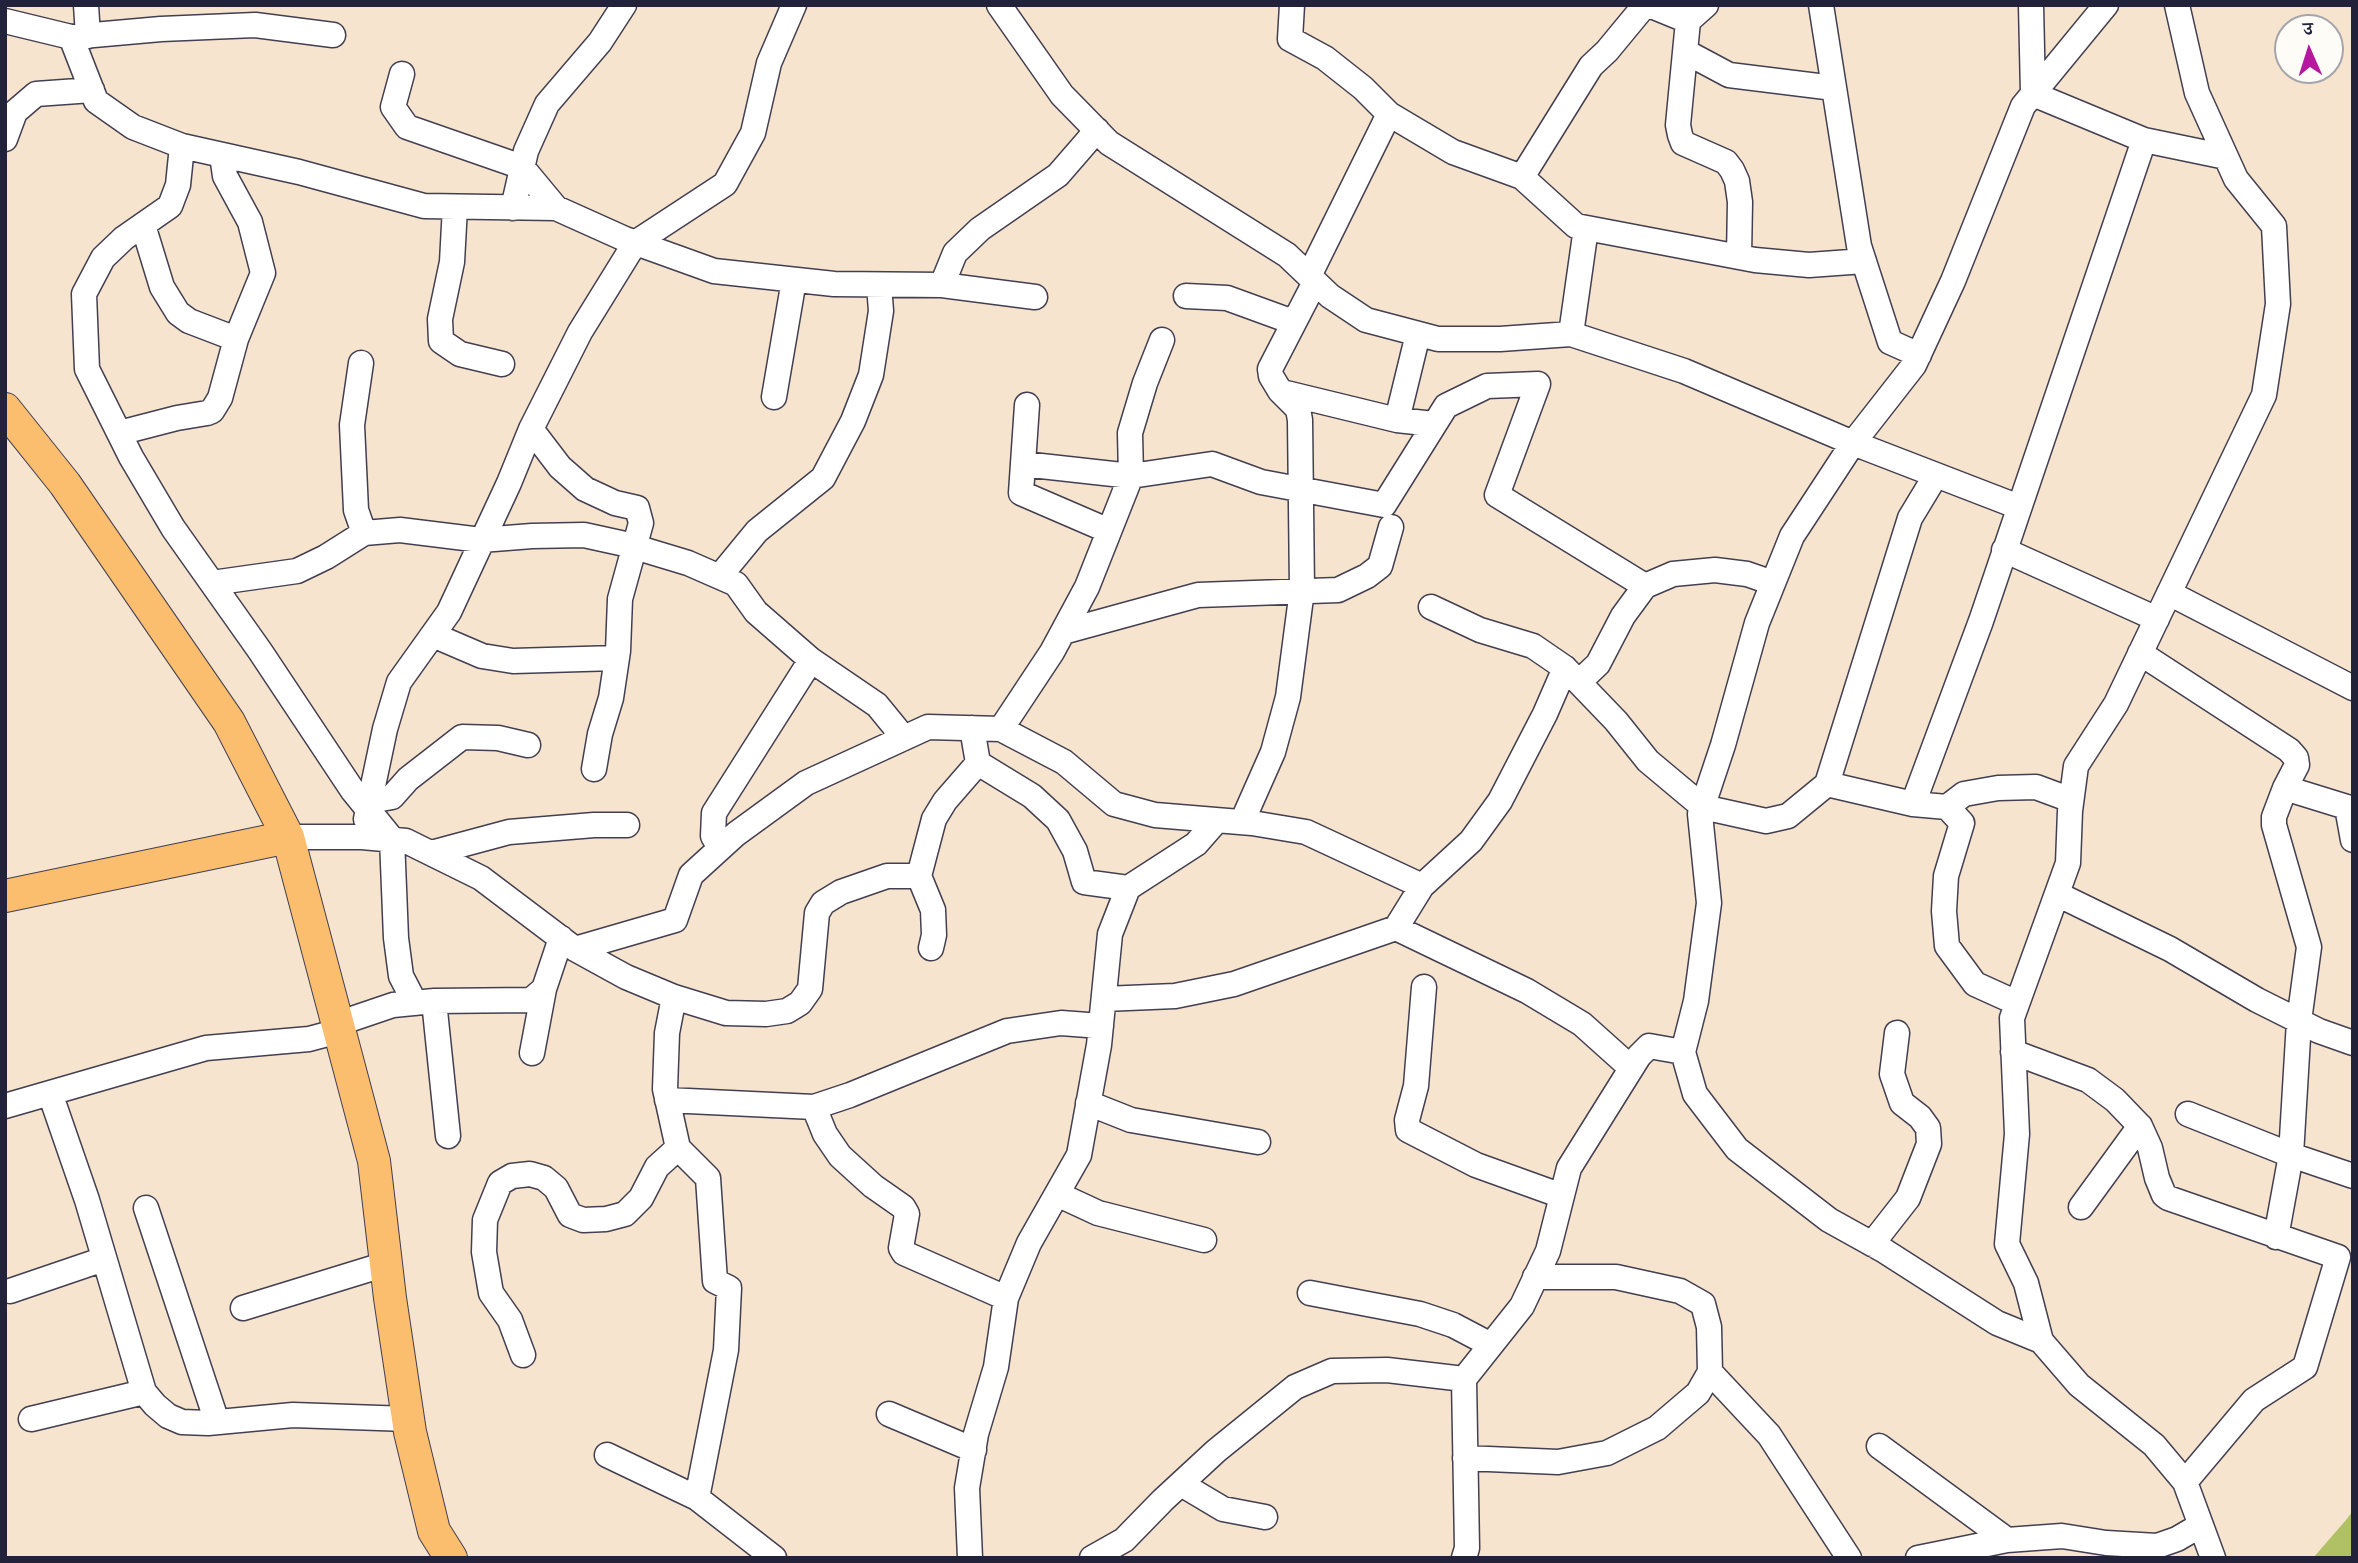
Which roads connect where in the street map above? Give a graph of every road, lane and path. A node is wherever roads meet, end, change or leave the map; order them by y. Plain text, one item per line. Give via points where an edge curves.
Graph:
1 (86, 5) edge
2 (624, 5) edge
3 (794, 5) edge
4 (999, 5) edge
5 (1292, 5) edge
6 (1647, 5) edge
7 (1821, 5) edge
8 (2031, 5) edge
9 (2106, 5) edge
10 (2177, 5) edge
11 (1697, 13) edge
12 (5, 21) edge
13 (333, 35) dead end
14 (80, 37) junction
15 (1686, 52) junction
16 (402, 74) dead end
17 (1834, 88) junction
18 (92, 90) junction
19 (2033, 94) junction
20 (1389, 114) junction
21 (1097, 130) junction
22 (5, 139) edge
23 (2144, 140) junction
24 (182, 146) junction
25 (222, 155) junction
26 (2226, 156) junction
27 (522, 167) junction
28 (1521, 177) junction
29 (455, 207) junction
30 (513, 208) junction
31 (556, 208) junction
32 (143, 225) junction
33 (1586, 228) junction
34 (635, 243) junction
35 (1739, 256) junction
36 (1864, 261) junction
37 (1312, 279) junction
38 (794, 280) junction
39 (879, 285) junction
40 (942, 285) junction
41 (1186, 296) dead end
42 (1035, 297) dead end
43 (1293, 322) junction
44 (1418, 334) junction
45 (1572, 334) junction
46 (236, 339) junction
47 (1162, 340) dead end
48 (1919, 355) junction
49 (361, 363) dead end
50 (502, 364) dead end
51 (1280, 391) junction
52 (774, 397) dead end
53 (1027, 405) dead end
54 (6, 410) edge
55 (1396, 420) junction
56 (1434, 425) junction
57 (531, 429) junction
58 (119, 433) junction
59 (1853, 443) junction
60 (1023, 464) junction
61 (1936, 475) junction
62 (1131, 476) junction
63 (1301, 490) junction
64 (2019, 507) junction
65 (1391, 527) dead end
66 (1109, 531) junction
67 (364, 533) junction
68 (481, 540) junction
69 (634, 547) junction
70 (2004, 550) junction
71 (720, 576) junction
72 (212, 583) junction
73 (1773, 583) junction
74 (1645, 586) junction
75 (1302, 590) junction
76 (2169, 593) junction
77 (1432, 607) dead end
78 (2157, 619) junction
79 (1063, 632) junction
80 (433, 635) junction
81 (2140, 653) junction
82 (617, 658) junction
83 (811, 660) junction
84 (1572, 675) junction
85 (2353, 688) edge
86 (972, 728) junction
87 (1001, 729) junction
88 (904, 737) junction
89 (528, 745) dead end
90 (978, 763) junction
91 (594, 769) dead end
92 (1827, 784) junction
93 (2285, 788) junction
94 (2071, 800) junction
95 (369, 804) junction
96 (1913, 804) junction
97 (1703, 807) junction
98 (1947, 807) junction
99 (2350, 808) edge
100 (1217, 820) junction
101 (1242, 822) junction
102 (627, 825) dead end
103 (288, 837) junction
104 (362, 837) junction
105 (392, 839) junction
106 (2353, 840) edge
107 (720, 848) junction
108 (431, 853) junction
109 (919, 876) junction
110 (1422, 886) junction
111 (1128, 888) junction
112 (2057, 894) junction
113 (5, 897) edge
114 (1396, 928) junction
115 (568, 944) junction
116 (931, 948) dead end
117 (1424, 987) dead end
118 (544, 989) junction
119 (674, 997) junction
120 (1104, 999) junction
121 (424, 1002) junction
122 (2017, 1003) junction
123 (2299, 1021) junction
124 (1101, 1026) junction
125 (338, 1027) junction
126 (1897, 1033) dead end
127 (2353, 1043) edge
128 (1683, 1052) junction
129 (2013, 1052) junction
130 (532, 1053) dead end
131 (1631, 1068) junction
132 (50, 1093) junction
133 (667, 1100) junction
134 (1088, 1103) junction
135 (5, 1107) edge
136 (814, 1107) junction
137 (2188, 1114) dead end
138 (2140, 1126) junction
139 (448, 1136) dead end
140 (1258, 1142) dead end
141 (678, 1148) junction
142 (2291, 1155) junction
143 (2353, 1176) edge
144 (1057, 1194) junction
145 (1562, 1196) junction
146 (2081, 1207) dead end
147 (146, 1208) dead end
148 (2276, 1237) junction
149 (1204, 1240) dead end
150 (1872, 1244) junction
151 (104, 1259) junction
152 (386, 1264) junction
153 (1535, 1277) junction
154 (10, 1291) dead end
155 (1310, 1293) dead end
156 (1006, 1298) junction
157 (243, 1308) dead end
158 (2041, 1341) junction
159 (1491, 1345) junction
160 (523, 1355) dead end
161 (1710, 1372) junction
162 (1464, 1378) junction
163 (144, 1392) junction
164 (889, 1414) dead end
165 (30, 1419) dead end
166 (408, 1419) junction
167 (217, 1422) junction
168 (1880, 1446) dead end
169 (974, 1450) junction
170 (607, 1455) dead end
171 (1465, 1458) junction
172 (2185, 1482) junction
173 (1181, 1484) junction
174 (697, 1498) junction
175 (1265, 1517) dead end
176 (2201, 1525) junction
177 (2007, 1540) junction
178 (451, 1558) edge
179 (774, 1558) edge
180 (970, 1558) edge
181 (1091, 1558) edge
182 (1464, 1558) edge
183 (1849, 1558) edge
184 (1917, 1558) edge
185 (2214, 1558) edge

1 - 14 street
2 - 27 street via 600,42 547,104
3 - 34 street via 769,63 753,133 725,184
4 - 21 street via 1062,95
5 - 20 street via 1290,40 1325,58
6 - 11 street
6 - 28 street via 1591,65
7 - 17 street
8 - 19 street
9 - 19 street
10 - 26 street via 2197,93
11 - 15 street
12 - 14 street
13 - 14 street via 255,26
14 - 18 street
15 - 17 street via 1729,75
15 - 35 street via 1680,135 1683,143 1726,162 1732,170 1740,202
16 - 27 street via 393,107 407,127
17 - 36 street
18 - 22 street via 36,94 15,112
18 - 24 street via 96,101 133,127
19 - 23 street
19 - 48 street via 2023,106
20 - 28 street via 1453,152
20 - 37 street
21 - 37 street via 1109,143 1287,255
21 - 40 street via 1058,175 954,253
23 - 26 street
23 - 64 street
24 - 25 street
24 - 32 street via 178,185 170,206
25 - 29 street via 424,206
25 - 46 street via 225,176 250,222 263,273
26 - 76 street via 2236,179 2274,226 2278,304 2264,395
27 - 30 street
27 - 31 street
28 - 33 street via 1576,226
29 - 30 street
29 - 50 street via 440,341 460,354
30 - 31 street
31 - 34 street
32 - 46 street via 162,287 178,313
32 - 58 street via 103,258 84,293 88,369
33 - 35 street
33 - 45 street
34 - 38 street via 714,271
34 - 57 street via 580,332
35 - 36 street via 1809,265
36 - 48 street via 1890,342
37 - 43 street
37 - 44 street via 1366,320
38 - 39 street
38 - 52 street
39 - 40 street
39 - 71 street via 881,311 871,374 823,478 757,531
40 - 42 street
41 - 43 street via 1227,299
43 - 51 street via 1270,369
44 - 45 street via 1438,339
44 - 55 street
45 - 59 street via 1684,371
46 - 58 street via 212,411
47 - 62 street via 1130,433
48 - 59 street
49 - 67 street via 352,425 356,510
51 - 55 street
51 - 63 street via 1298,409
53 - 60 street
54 - 103 main road via 65,484 229,722
55 - 56 street
56 - 63 street via 1384,505
56 - 74 street via 1446,406 1488,386 1538,384 1497,495
57 - 68 street
57 - 69 street via 560,467 585,489 637,508 641,523
58 - 72 street via 173,528
59 - 61 street
59 - 73 street via 1792,536
60 - 62 street
60 - 66 street via 1021,493
61 - 64 street
61 - 92 street via 1910,518
62 - 63 street via 1212,464 1261,482
62 - 66 street
63 - 75 street
64 - 70 street
65 - 75 street via 1380,566 1367,576 1338,590
66 - 79 street
67 - 68 street via 400,530
67 - 72 street via 297,571
68 - 69 street via 584,535
68 - 80 street via 449,612
69 - 71 street
69 - 82 street via 620,599
70 - 78 street
70 - 96 street
71 - 83 street via 736,584 756,612
72 - 95 street via 353,791
73 - 74 street via 1747,573 1715,570 1673,574
73 - 97 street
74 - 84 street via 1598,664
75 - 79 street via 1198,595
75 - 101 street via 1288,697 1273,752
76 - 78 street
76 - 85 street
77 - 84 street via 1480,630 1533,646
78 - 81 street
79 - 87 street
80 - 82 street via 482,656 513,661
80 - 95 street via 399,682
81 - 93 street via 2289,750 2297,765
81 - 94 street via 2116,704 2076,766
82 - 91 street
83 - 88 street via 877,705
83 - 107 street via 714,813 713,836
84 - 97 street via 1647,761
84 - 110 street via 1545,715 1500,801 1471,841
86 - 87 street
86 - 88 street via 928,727
86 - 90 street
87 - 100 street via 1063,762 1114,804 1155,815
88 - 107 street via 806,783
89 - 95 street via 462,737 391,797
90 - 109 street via 934,819
90 - 111 street via 1032,796 1058,820 1075,851 1084,882
92 - 96 street
92 - 97 street via 1788,816 1766,821
93 - 99 street
93 - 123 street via 2274,825 2309,947
94 - 98 street via 2036,787 1998,788 1964,794
94 - 112 street via 2068,863
95 - 104 street
95 - 105 street
96 - 98 street
97 - 128 street via 1709,903 1696,1001
98 - 122 street via 1962,823 1946,876 1947,946 1975,984
99 - 106 street
100 - 101 street
100 - 111 street via 1196,844
101 - 110 street via 1306,832
102 - 108 street via 509,832
103 - 104 street
103 - 113 main road
103 - 125 main road
104 - 105 street
105 - 108 street
105 - 121 street via 401,976
107 - 115 street via 691,875 676,920
108 - 115 street via 481,878
109 - 116 street via 933,910
109 - 119 street via 887,876 823,903 817,913 810,989 787,1011 726,1013
110 - 114 street
111 - 120 street via 1110,934
112 - 122 street
112 - 123 street via 2170,949
114 - 120 street via 1234,984 1175,996
114 - 131 street via 1517,986 1582,1024
115 - 118 street
115 - 119 street
117 - 145 street via 1408,1130 1476,1165
118 - 121 street via 531,1000
118 - 130 street
119 - 133 street via 667,1033
120 - 124 street
121 - 125 street via 393,1005
121 - 139 street
122 - 129 street via 2012,1018
123 - 127 street
123 - 142 street
124 - 134 street
124 - 136 street via 1061,1023 1007,1031
125 - 132 street via 309,1039 206,1048
125 - 152 main road via 374,1161
126 - 150 street via 1892,1074 1902,1103 1928,1128 1929,1144 1908,1198
128 - 131 street via 1649,1046
128 - 150 street via 1695,1094 1737,1149 1829,1220
129 - 138 street via 2088,1080
129 - 158 street via 2017,1134 2007,1244 2026,1283
131 - 145 street via 1569,1168
132 - 135 street
132 - 151 street
133 - 136 street
133 - 141 street
134 - 140 street via 1131,1120
134 - 144 street via 1079,1155
136 - 156 street via 840,1156 903,1207 907,1214 904,1253
137 - 142 street
138 - 146 street
138 - 148 street via 2164,1195
141 - 160 street via 657,1167 641,1198 625,1214 606,1219 583,1220 570,1215 556,1188 544,1178 530,1174 500,1183 485,1220 484,1252 491,1293 510,1320
141 - 174 street via 708,1178 715,1281 729,1288 726,1350
142 - 143 street
142 - 148 street
144 - 149 street via 1098,1213
144 - 156 street via 1029,1243
145 - 153 street via 1548,1251
147 - 167 street
148 - 172 street via 2338,1257 2305,1367 2254,1400
150 - 158 street via 1997,1323
151 - 154 street
151 - 163 street
152 - 157 street
152 - 166 main road
153 - 159 street via 1522,1306
153 - 161 street via 1616,1277 1680,1291 1703,1304 1709,1327
155 - 159 street via 1420,1314
156 - 169 street via 996,1367
158 - 172 street via 2079,1385 2154,1445
159 - 162 street
161 - 171 street via 1698,1393 1657,1428 1607,1452 1558,1462
161 - 183 street via 1769,1434
162 - 171 street
162 - 173 street via 1387,1370 1332,1371 1295,1387
163 - 165 street
163 - 167 street via 168,1416 182,1422
164 - 169 street
166 - 167 street via 293,1415
166 - 178 main road via 434,1531
168 - 177 street
169 - 180 street via 967,1488
170 - 174 street
171 - 182 street
172 - 176 street
173 - 175 street via 1223,1509
173 - 181 street via 1124,1540
174 - 179 street
176 - 177 street via 2157,1546 2063,1536
176 - 185 street
177 - 184 street

